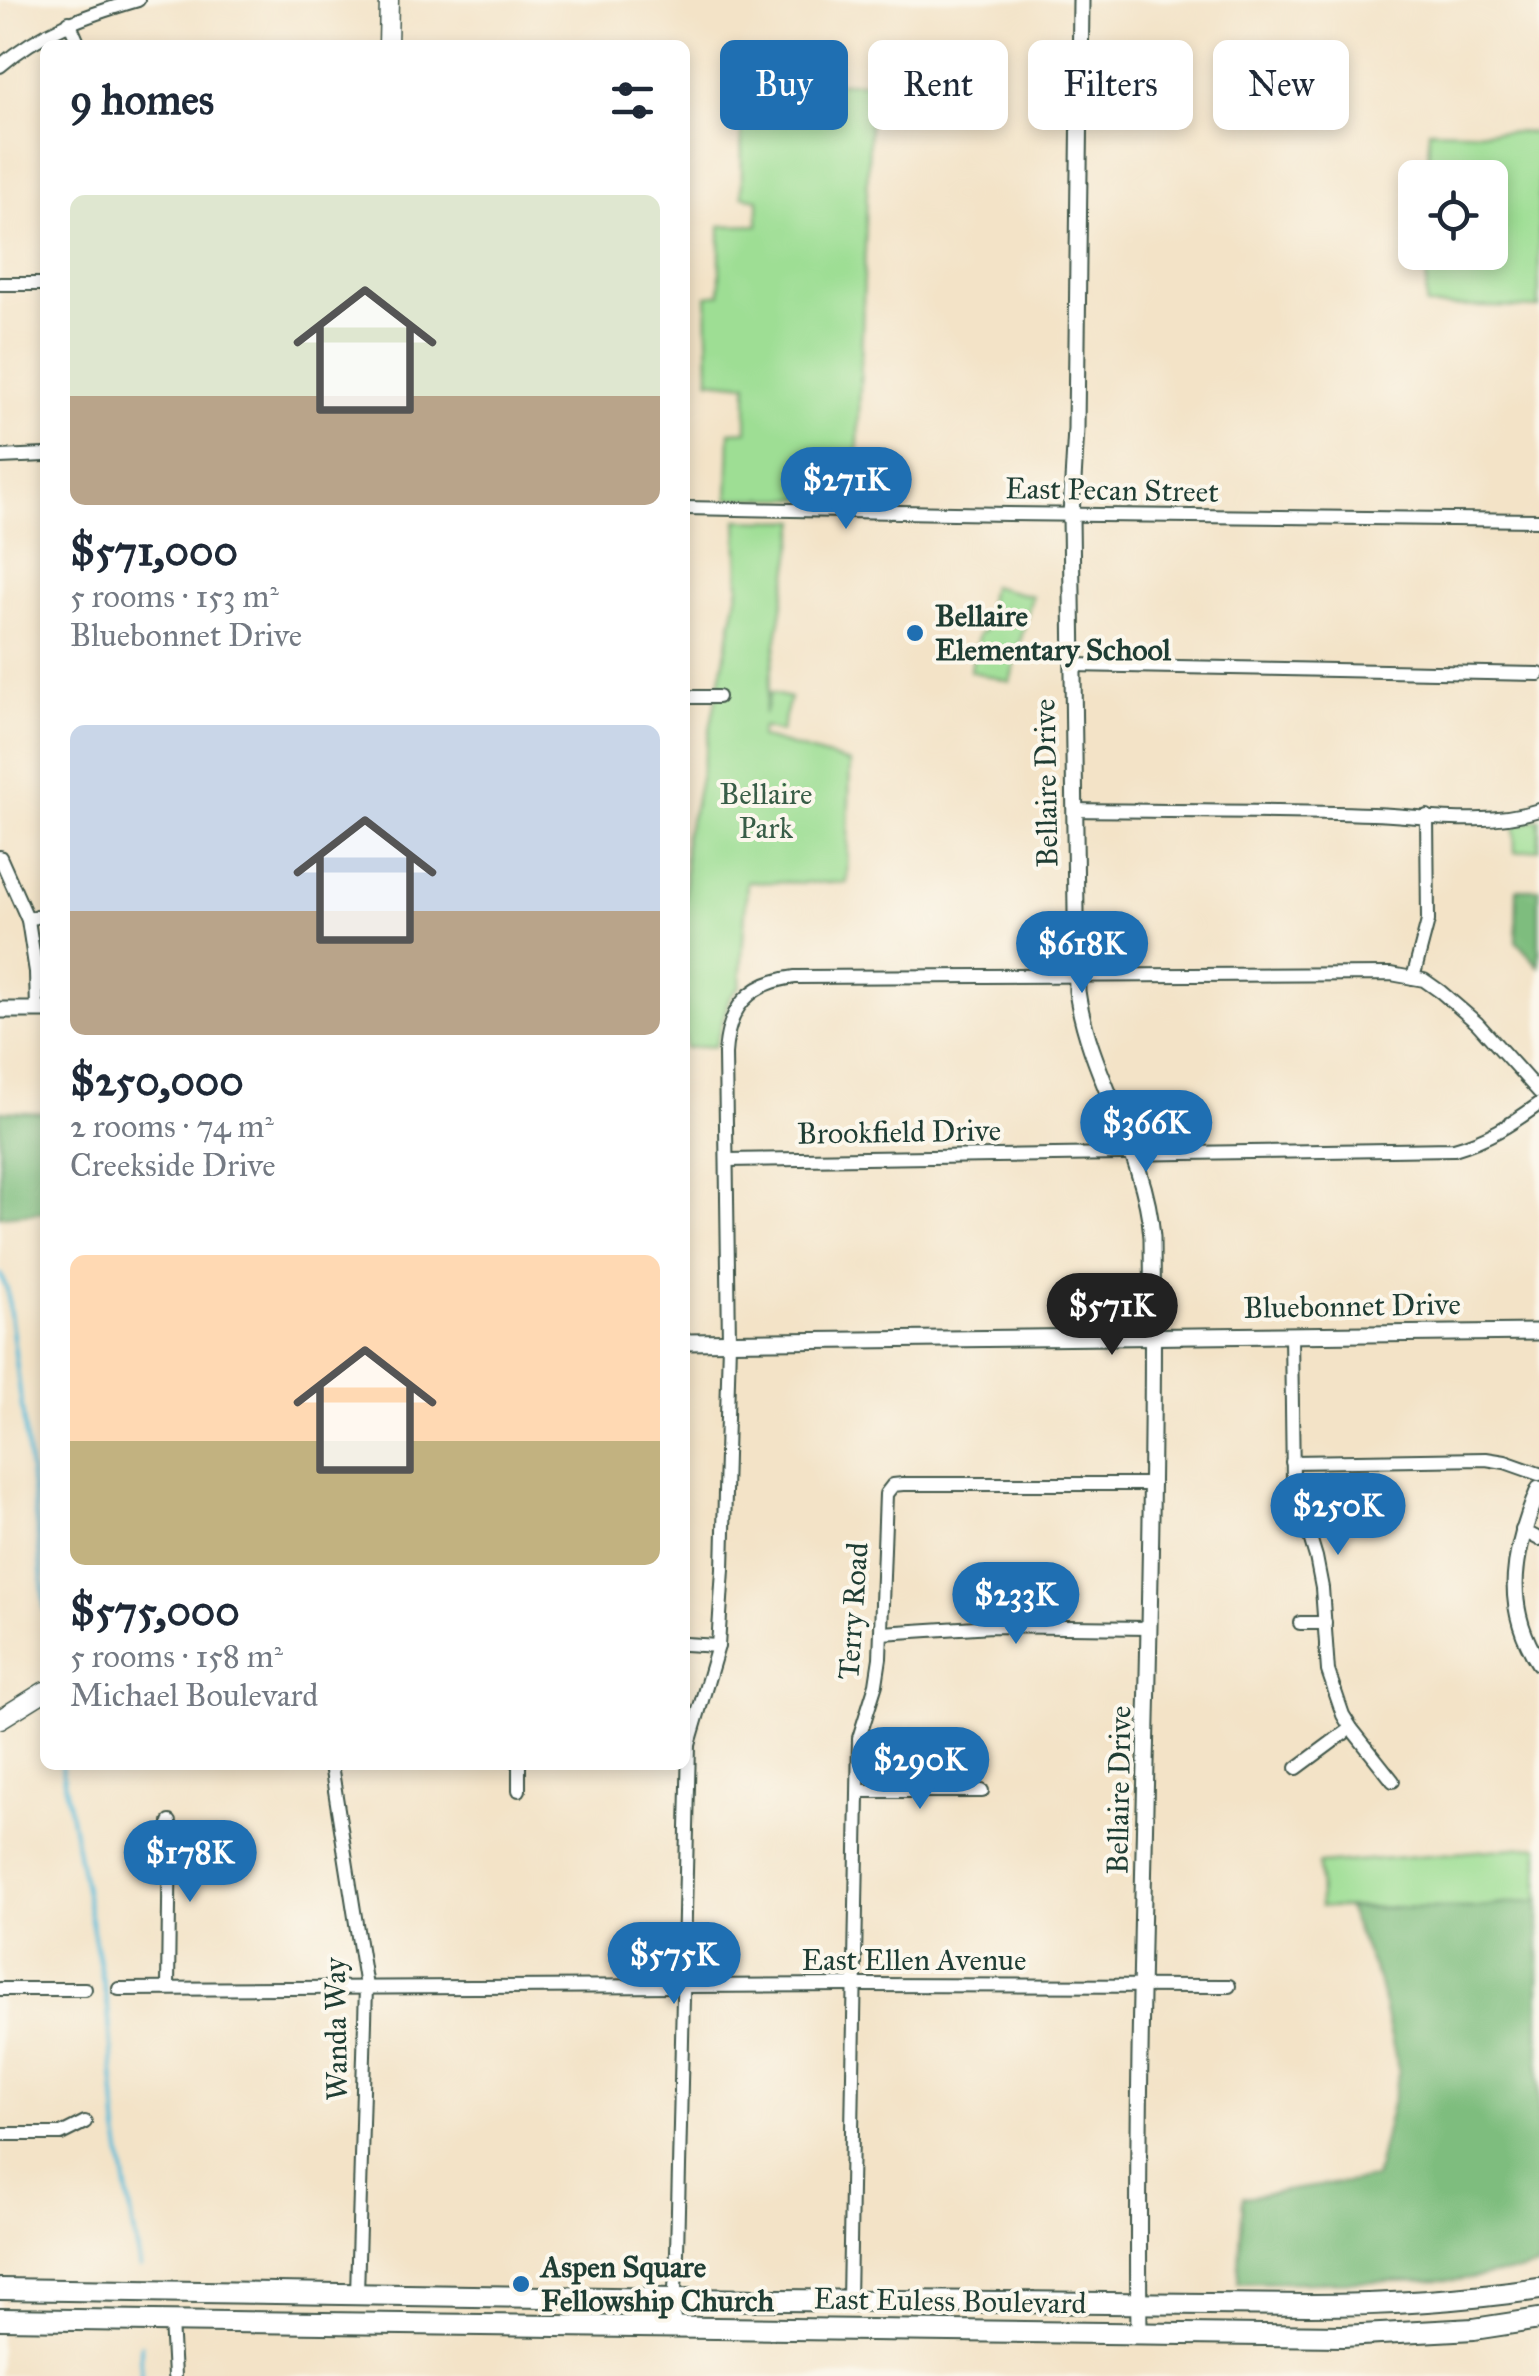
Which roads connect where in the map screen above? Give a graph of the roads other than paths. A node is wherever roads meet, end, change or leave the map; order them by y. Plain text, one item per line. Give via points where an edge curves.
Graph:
1 (138, 0) edge
2 (390, 0) edge
3 (1081, 0) edge
4 (70, 22) junction
5 (77, 40) edge
6 (388, 40) edge
7 (0, 66) edge
8 (0, 284) edge
9 (40, 284) edge
10 (40, 456) edge
11 (0, 457) edge
12 (690, 508) edge
13 (1072, 515) junction
14 (1539, 520) edge
15 (1072, 664) junction
16 (1539, 674) edge
17 (690, 697) edge
18 (718, 697) dead end
19 (1074, 810) junction
20 (1539, 810) edge
21 (1427, 816) junction
22 (0, 858) edge
23 (40, 915) edge
24 (28, 920) junction
25 (1076, 975) junction
26 (1413, 978) junction
27 (40, 1002) edge
28 (0, 1010) edge
29 (40, 1010) edge
30 (1539, 1092) edge
31 (1539, 1104) edge
32 (1131, 1154) junction
33 (727, 1160) junction
34 (1539, 1332) edge
35 (1291, 1334) junction
36 (1153, 1336) junction
37 (729, 1341) junction
38 (690, 1342) edge
39 (1292, 1462) junction
40 (1539, 1474) edge
41 (1153, 1484) junction
42 (1539, 1490) edge
43 (1522, 1530) junction
44 (1539, 1539) edge
45 (1300, 1623) dead end
46 (1324, 1623) junction
47 (1150, 1628) junction
48 (882, 1633) junction
49 (690, 1644) edge
50 (718, 1646) junction
51 (1539, 1663) edge
52 (40, 1695) edge
53 (0, 1720) edge
54 (1350, 1728) junction
55 (690, 1744) edge
56 (1297, 1768) dead end
57 (333, 1770) edge
58 (519, 1770) edge
59 (689, 1770) edge
60 (1392, 1780) dead end
61 (520, 1790) dead end
62 (859, 1790) junction
63 (982, 1792) dead end
64 (170, 1822) dead end
65 (854, 1985) junction
66 (1142, 1985) junction
67 (684, 1986) junction
68 (1228, 1986) dead end
69 (366, 1987) junction
70 (85, 1988) dead end
71 (168, 1988) junction
72 (0, 1989) edge
73 (119, 1989) dead end
74 (85, 2122) dead end
75 (0, 2134) edge
76 (0, 2289) edge
77 (1539, 2289) edge
78 (357, 2294) junction
79 (675, 2299) junction
80 (849, 2300) junction
81 (1138, 2303) junction
82 (0, 2319) edge
83 (172, 2321) junction
84 (1536, 2321) edge
85 (673, 2327) junction
86 (1139, 2333) junction
87 (174, 2376) edge

1 - 4 street
2 - 6 main road
3 - 13 street, Bellaire Drive
4 - 5 street
4 - 7 street
8 - 9 street
10 - 11 street
12 - 13 street, East Pecan Street
13 - 14 street, East Pecan Street
13 - 15 street, Bellaire Drive
15 - 16 street
15 - 19 street, Bellaire Drive
17 - 18 street
19 - 21 street
19 - 25 street, Bellaire Drive
20 - 21 street via 1487,819
21 - 26 street via 1428,921
22 - 24 street
23 - 24 street
24 - 27 street
25 - 26 street
25 - 32 street, Bellaire Drive via 1085,1031
25 - 33 street via 794,977 764,984 744,1000 726,1038
26 - 30 street via 1477,1023
28 - 29 street
31 - 32 street, Brookfield Drive via 1482,1141 1454,1148
32 - 33 street, Brookfield Drive
32 - 36 street, Bellaire Drive via 1150,1217
33 - 37 street
34 - 35 street, Bluebonnet Drive
35 - 36 street, Bluebonnet Drive
35 - 39 street
36 - 37 street, Bluebonnet Drive
36 - 41 street, Bellaire Drive
37 - 38 street, Bluebonnet Drive
37 - 50 street
39 - 40 street via 1486,1459
39 - 46 street via 1316,1557
41 - 47 street, Bellaire Drive
41 - 48 street, Terry Road via 894,1486 884,1513
42 - 43 street
43 - 44 street
43 - 51 street via 1519,1621
45 - 46 street
46 - 54 street via 1328,1672
47 - 48 street
47 - 66 street, Bellaire Drive
48 - 62 street, Terry Road via 876,1684 859,1738
49 - 50 street
50 - 55 street
52 - 53 main road
54 - 56 street
54 - 60 street
57 - 69 street, Wanda Way
58 - 61 street
59 - 67 street
62 - 63 street
62 - 65 street, Terry Road
64 - 71 street
65 - 66 street, East Ellen Avenue
65 - 67 street, East Ellen Avenue
65 - 80 street, Terry Road
66 - 68 street, East Ellen Avenue
66 - 81 street, Bellaire Drive
67 - 69 street, East Ellen Avenue
67 - 79 street
69 - 71 street, East Ellen Avenue
69 - 78 street, Wanda Way
70 - 72 street
71 - 73 street, East Ellen Avenue
74 - 75 street via 62,2134
76 - 78 main road, East Euless Boulevard
77 - 81 main road, East Euless Boulevard via 1363,2305
78 - 79 main road, East Euless Boulevard
79 - 80 main road, East Euless Boulevard
79 - 85 street
80 - 81 main road, East Euless Boulevard
81 - 86 street, Bellaire Drive
82 - 83 main road, East Euless Boulevard
83 - 85 main road, East Euless Boulevard
83 - 87 street
84 - 86 main road, East Euless Boulevard via 1381,2336
85 - 86 main road, East Euless Boulevard

